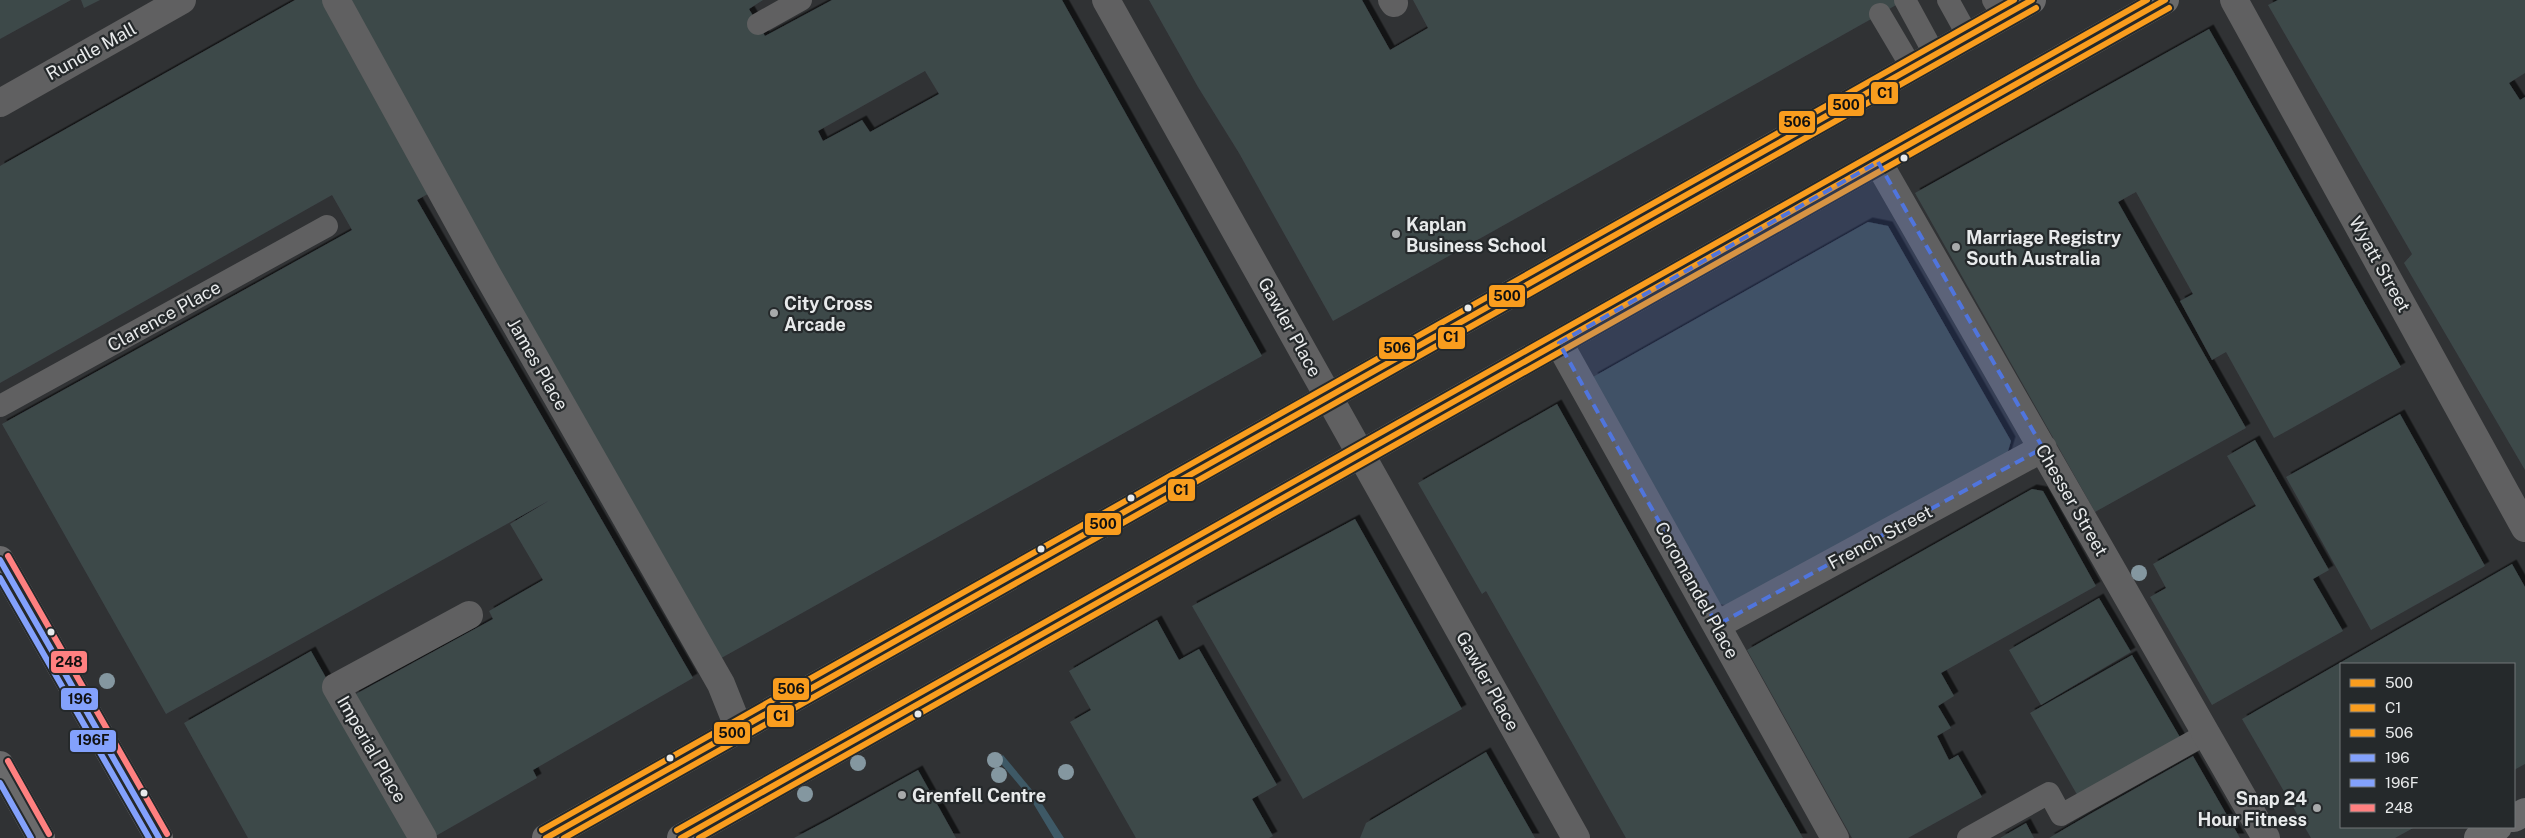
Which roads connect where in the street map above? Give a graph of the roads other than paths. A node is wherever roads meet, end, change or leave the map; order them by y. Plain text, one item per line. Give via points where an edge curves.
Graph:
1 (182, 0) edge
2 (336, 0) edge
3 (801, 0) edge
4 (1106, 0) edge
5 (1904, 0) edge
6 (1948, 0) edge
7 (2032, 0) edge
8 (2165, 0) edge
9 (2234, 0) edge
10 (1998, 8) edge
11 (1880, 14) dead end
12 (758, 24) dead end
13 (1968, 36) junction
14 (1935, 54) junction
15 (1912, 68) junction
16 (0, 103) edge
17 (1878, 162) junction
18 (328, 226) dead end
19 (1558, 343) junction
20 (1329, 396) junction
21 (0, 406) edge
22 (2043, 448) junction
23 (1361, 454) junction
24 (2525, 528) edge
25 (0, 560) edge
26 (469, 615) dead end
27 (1717, 625) junction
28 (739, 729) junction
29 (2206, 734) junction
30 (0, 765) edge
31 (2496, 828) edge
32 (41, 838) edge
33 (160, 838) edge
34 (423, 838) edge
35 (546, 838) edge
36 (681, 838) edge
37 (1576, 838) edge
38 (1834, 838) edge
39 (1968, 838) edge
40 (2266, 838) edge
41 (2478, 838) edge

1 - 16 street, Rundle Mall
2 - 28 street, James Place via 720,684
3 - 12 lane
4 - 20 street, Gawler Place
5 - 14 lane
6 - 13 lane
7 - 10 main road
8 - 17 main road
9 - 24 street, Wyatt Street
10 - 13 main road
11 - 15 lane
13 - 14 main road
14 - 15 main road
15 - 20 main road
17 - 19 main road
17 - 22 street, Chesser Street
18 - 21 lane, Clarence Place
19 - 23 main road
19 - 27 street, Coromandel Place
20 - 23 street, Gawler Place
20 - 28 main road
22 - 27 street, French Street
22 - 29 street, Chesser Street
23 - 36 main road
23 - 37 street, Gawler Place
25 - 33 main road
26 - 34 street, Imperial Place via 336,687
27 - 38 street, Coromandel Place
28 - 35 main road
29 - 39 lane via 2061,815 2049,793
29 - 40 street, Chesser Street
30 - 32 main road
31 - 41 main road

